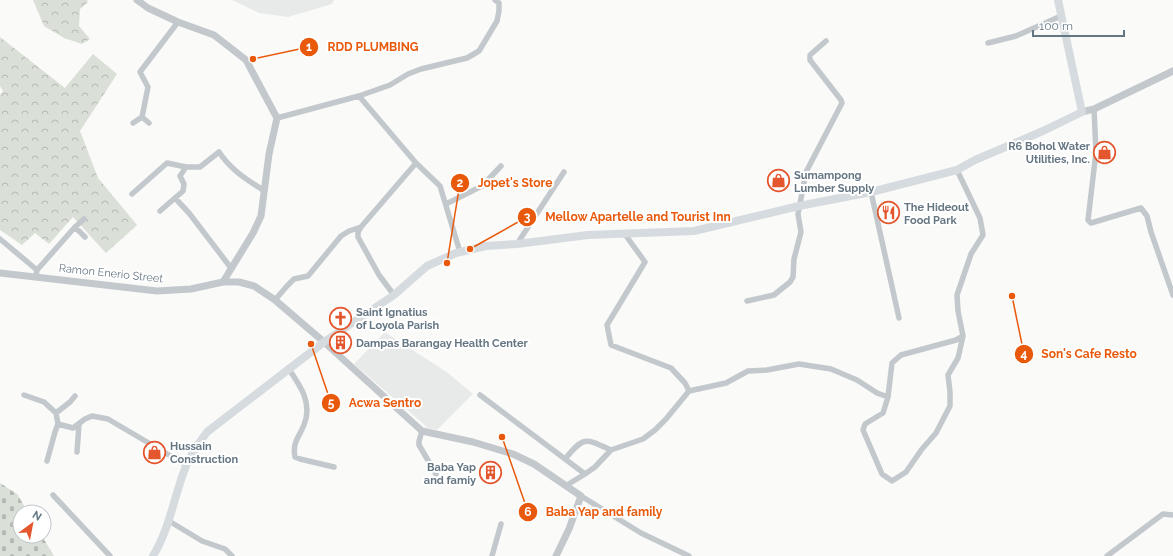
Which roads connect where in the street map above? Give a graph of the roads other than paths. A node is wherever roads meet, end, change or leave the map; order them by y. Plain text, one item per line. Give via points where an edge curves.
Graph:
1 (137, 0) edge
2 (495, 0) edge
3 (1058, 0) edge
4 (1061, 16) junction
5 (178, 22) junction
6 (826, 41) dead end
7 (988, 43) dead end
8 (1173, 72) edge
9 (359, 96) junction
10 (1094, 109) junction
11 (1082, 112) junction
12 (142, 117) junction
13 (277, 118) junction
14 (133, 123) dead end
15 (149, 123) dead end
16 (416, 163) junction
17 (501, 166) dead end
18 (186, 167) junction
19 (956, 170) junction
20 (564, 172) dead end
21 (263, 190) junction
22 (871, 192) junction
23 (132, 194) dead end
24 (175, 198) junction
25 (446, 204) junction
26 (799, 206) junction
27 (160, 211) dead end
28 (84, 219) dead end
29 (74, 227) junction
30 (361, 227) junction
31 (624, 233) junction
32 (85, 237) dead end
33 (0, 239) edge
34 (517, 244) junction
35 (460, 252) junction
36 (231, 268) junction
37 (0, 273) edge
38 (36, 273) junction
39 (223, 282) junction
40 (394, 295) junction
41 (1173, 295) edge
42 (275, 300) junction
43 (747, 301) dead end
44 (899, 318) dead end
45 (963, 336) junction
46 (324, 342) junction
47 (288, 368) junction
48 (689, 391) junction
49 (24, 395) dead end
50 (480, 395) dead end
51 (75, 396) dead end
52 (888, 397) junction
53 (56, 413) junction
54 (58, 424) junction
55 (79, 424) junction
56 (422, 431) junction
57 (611, 450) junction
58 (77, 452) dead end
59 (566, 459) junction
60 (47, 461) dead end
61 (186, 466) junction
62 (334, 467) dead end
63 (436, 474) dead end
64 (585, 474) junction
65 (567, 485) junction
66 (53, 495) dead end
67 (581, 496) junction
68 (1173, 515) edge
69 (170, 521) junction
70 (501, 524) dead end
71 (110, 556) edge
72 (153, 556) edge
73 (232, 556) edge
74 (492, 556) edge
75 (556, 556) edge
76 (689, 556) edge
77 (1107, 556) edge

1 - 5 street
2 - 9 street via 500,11 497,21 479,51 467,58 421,69 390,85
3 - 4 main road
4 - 7 street via 1016,36
4 - 11 main road
5 - 12 street via 140,72 148,87
5 - 13 street via 214,35 246,60
6 - 26 street via 810,55 810,60 842,103 806,172
8 - 10 street
9 - 13 street
9 - 16 street
10 - 11 street
10 - 41 street via 1096,152 1088,220 1091,223 1141,208 1147,216
11 - 19 main road
12 - 14 street
12 - 15 street
13 - 21 street
16 - 25 street via 440,186
16 - 30 street
17 - 25 street via 482,186
18 - 21 street via 200,167 219,152 236,172
18 - 23 street via 166,163
18 - 24 street via 180,178 184,187
19 - 22 main road
19 - 45 street via 980,218 983,235 971,254 957,295
20 - 34 street
21 - 36 street via 261,216
22 - 26 main road
22 - 44 street
24 - 27 street
24 - 36 street
25 - 35 street
26 - 31 main road via 694,231
26 - 43 street via 801,232 794,259 793,277 774,295
28 - 29 street
29 - 32 street
29 - 38 street
30 - 40 street via 358,237 379,275
30 - 42 street via 341,236 308,276 294,279
31 - 34 main road
31 - 48 street via 645,262 607,325 611,345 671,368
33 - 38 street
34 - 35 main road via 486,246
35 - 40 main road via 427,266
36 - 39 street
37 - 38 street, Ramon Enerio Street
38 - 39 street, Ramon Enerio Street via 157,291 191,289
39 - 42 street, Ramon Enerio Street via 239,282 254,286
40 - 46 main road
42 - 46 street, Ramon Enerio Street
45 - 52 street via 901,355 892,363
45 - 52 street via 958,358 948,375 950,406 936,433 906,472 892,481 882,474 863,430 865,424 883,413
46 - 47 main road
46 - 56 street, Ramon Enerio Street
47 - 61 main road via 207,432 196,446
47 - 62 street via 306,398 306,417 293,448 295,457
48 - 52 street via 726,383 748,371 799,364 831,369
48 - 57 street via 666,420 643,439
49 - 53 street via 44,402
50 - 59 street
51 - 53 street
53 - 54 street
54 - 55 street via 73,428
54 - 60 street
55 - 58 street
55 - 61 street via 92,416 108,419
56 - 63 street via 419,445
56 - 65 street via 474,442 513,454
57 - 59 street via 584,441 577,444
57 - 64 street via 596,467
59 - 64 street
61 - 69 main road
64 - 65 street
65 - 67 street
66 - 71 street
67 - 75 street
67 - 76 street via 641,533
68 - 77 street via 1163,514
69 - 72 main road
69 - 73 street via 202,541 225,549
70 - 74 street

